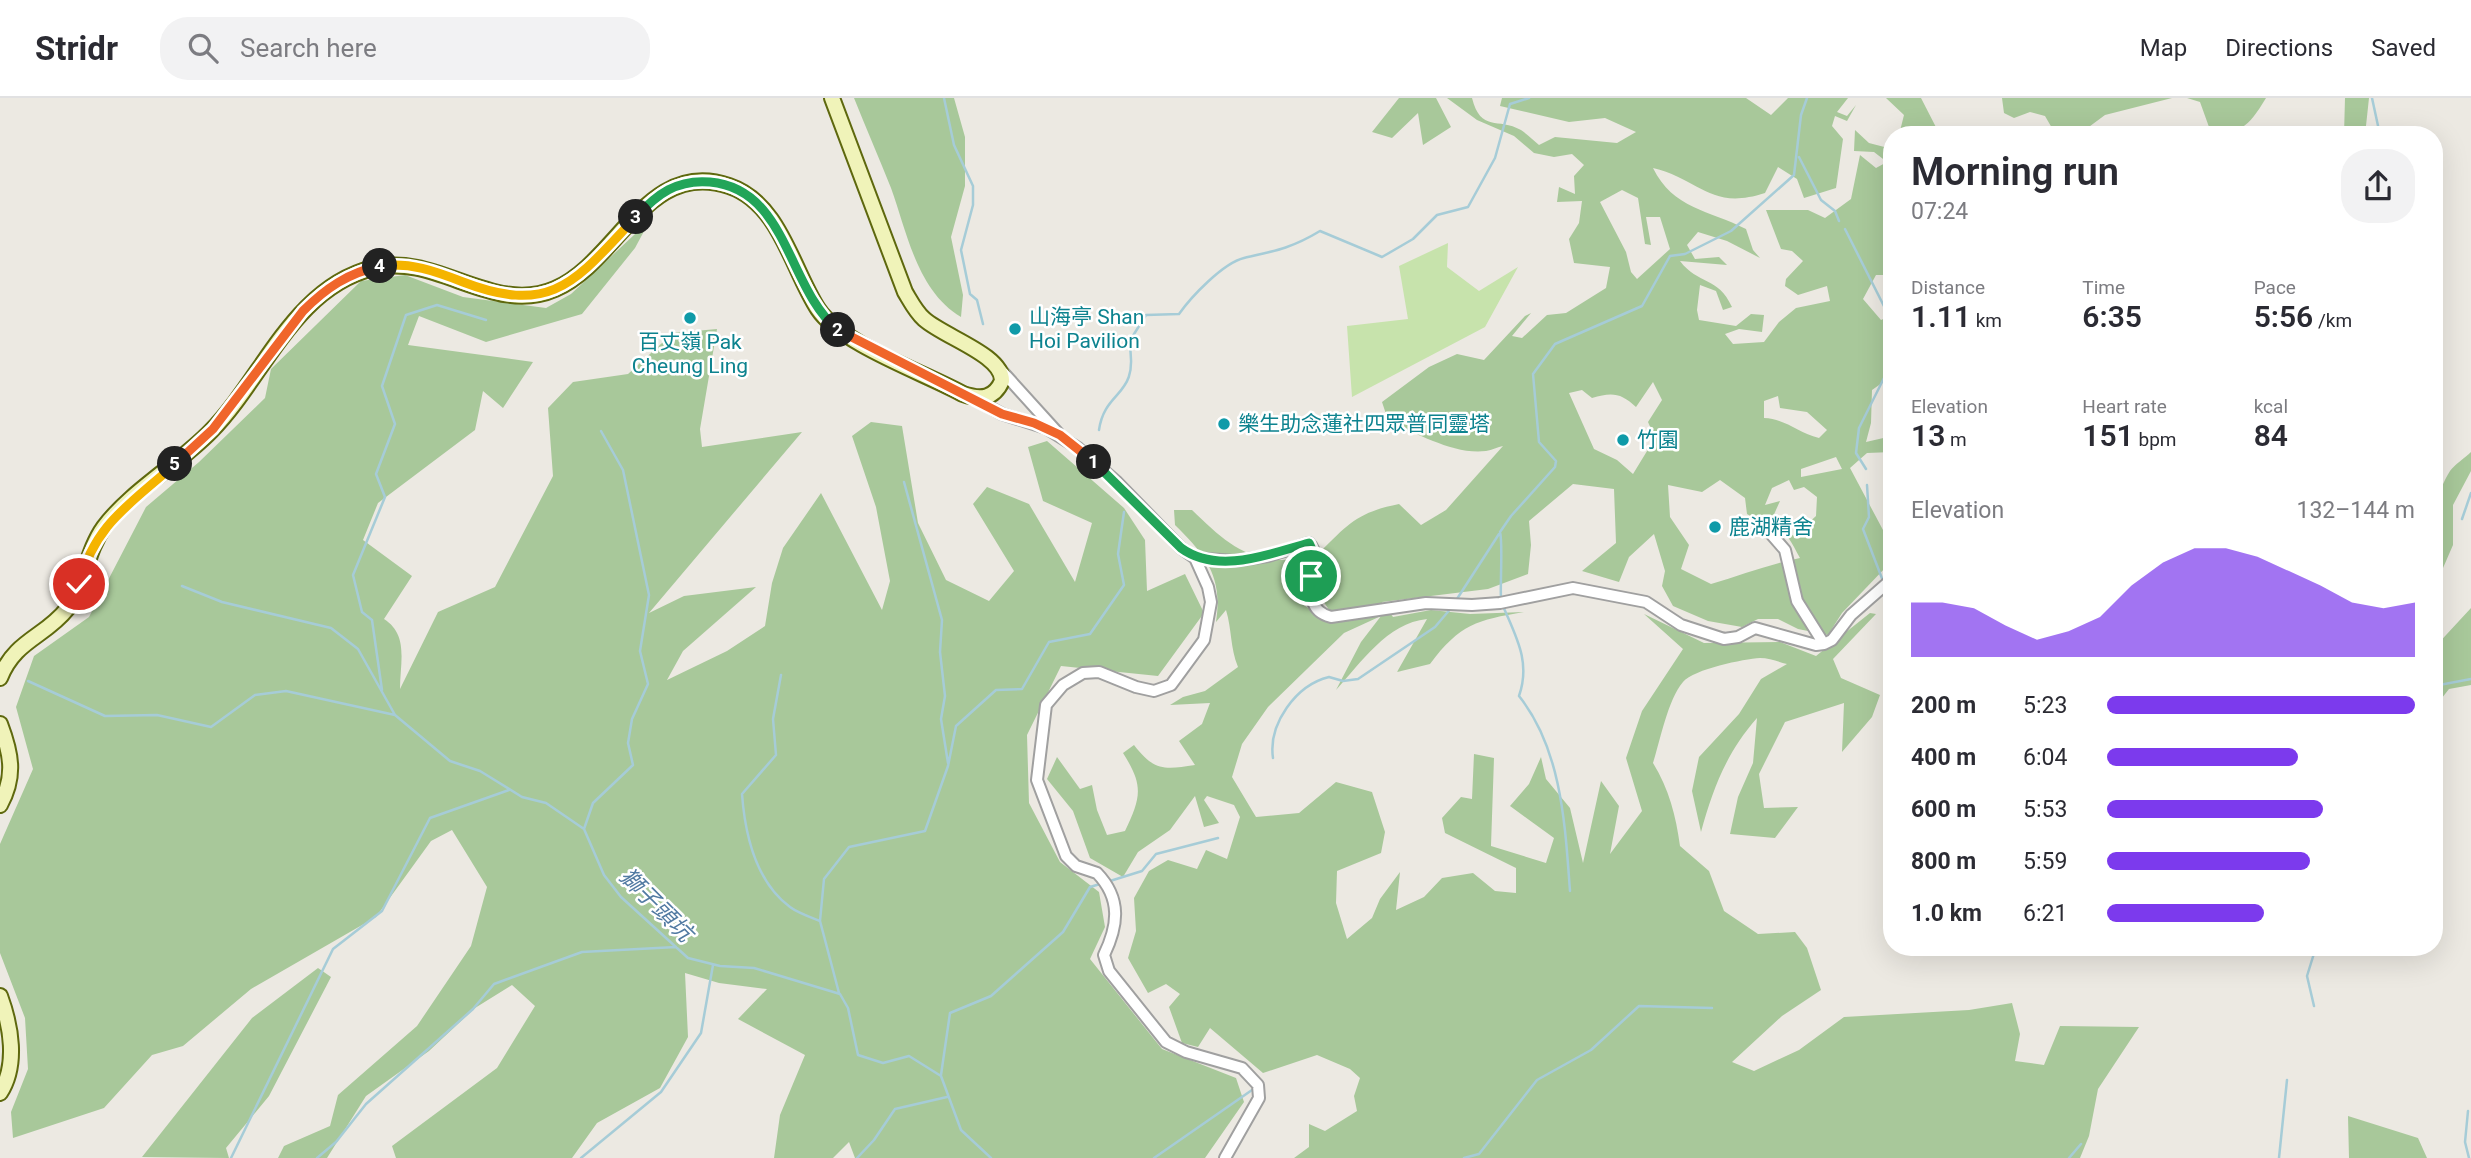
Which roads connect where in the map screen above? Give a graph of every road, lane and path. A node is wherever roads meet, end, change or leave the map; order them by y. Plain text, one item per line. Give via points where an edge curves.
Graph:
1 (832, 98) edge
2 (1000, 368) junction
3 (968, 396) junction
4 (1060, 435) junction
5 (1771, 534) dead end
6 (1195, 558) junction
7 (1883, 587) edge
8 (1824, 644) junction
9 (0, 678) edge
10 (0, 724) edge
11 (0, 805) edge
12 (0, 996) edge
13 (0, 1093) edge
14 (1225, 1158) edge

1 - 2 main road via 898,277 915,309 952,340 988,356
2 - 3 main road via 1002,381 992,395
2 - 4 street
3 - 4 street
3 - 9 main road via 836,329 817,307 765,211 740,190 715,182 689,182 666,189 580,276 538,296 485,290 424,268 398,264 358,272 330,287 303,311 213,429 108,522 68,606 16,650
4 - 6 street via 1117,482
5 - 8 street via 1785,550 1797,601
6 - 8 street via 1234,561 1309,543 1315,556 1311,596 1320,612 1331,617 1426,603 1500,603 1573,588 1646,602 1681,625 1724,639 1755,628
6 - 14 street via 1211,602 1205,640 1171,685 1154,691 1099,672 1071,678 1046,705 1036,771 1066,856 1076,866 1097,873 1113,899 1116,929 1104,955 1110,971 1166,1042 1242,1068 1258,1085 1259,1098
7 - 8 street
10 - 11 main road via 11,762
12 - 13 main road via 11,1055

